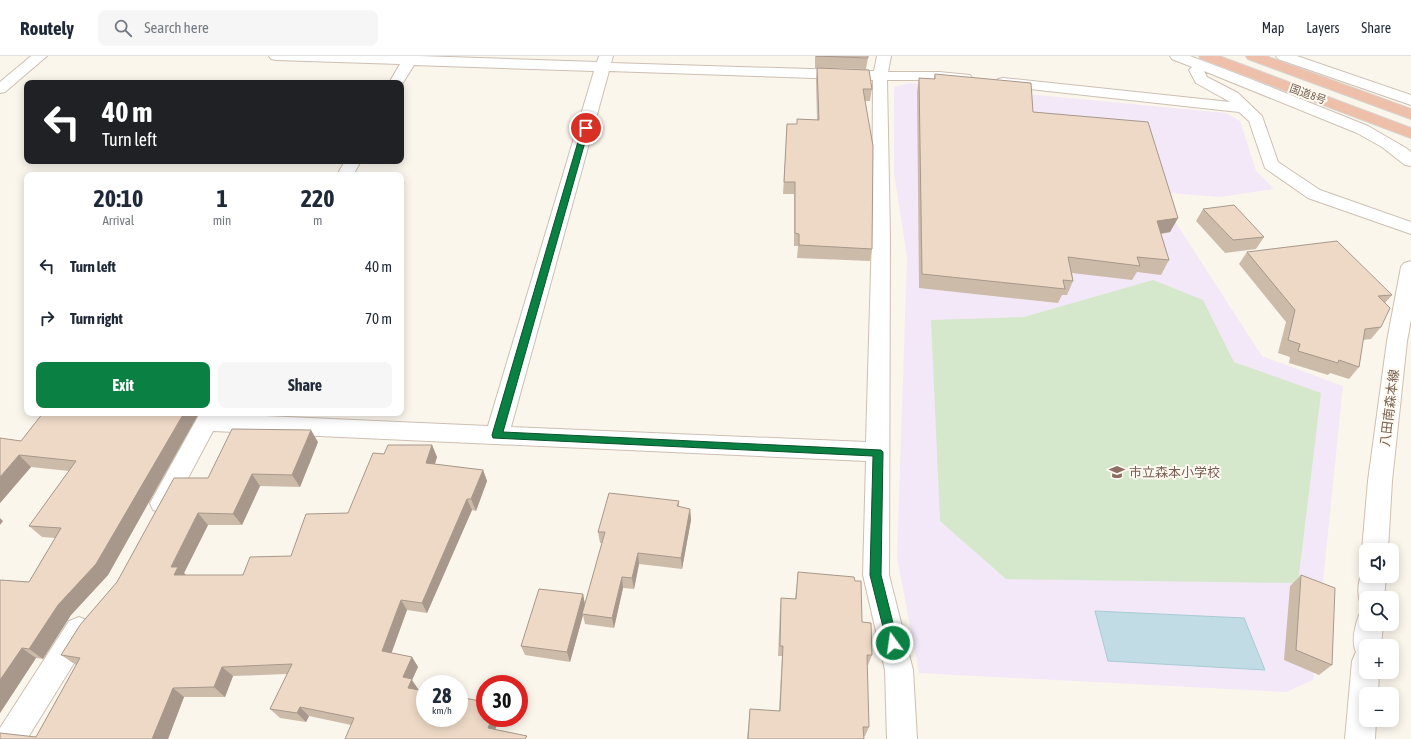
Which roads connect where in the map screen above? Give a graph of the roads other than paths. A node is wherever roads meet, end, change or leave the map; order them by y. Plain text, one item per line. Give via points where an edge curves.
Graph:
1 (40, 56) edge
2 (276, 56) edge
3 (1177, 56) edge
4 (1206, 56) edge
5 (1253, 56) edge
6 (1283, 56) edge
7 (410, 58) edge
8 (605, 61) edge
9 (882, 66) edge
10 (1196, 70) dead end
11 (398, 80) edge
12 (0, 90) edge
13 (1411, 100) edge
14 (1244, 108) junction
15 (1411, 114) edge
16 (1411, 133) edge
17 (1411, 161) edge
18 (1411, 228) edge
19 (1411, 267) edge
20 (208, 418) edge
21 (497, 435) junction
22 (878, 452) junction
23 (151, 523) edge
24 (1376, 543) edge
25 (92, 613) edge
26 (1365, 679) edge
27 (10, 739) edge
28 (902, 739) edge
29 (1360, 739) edge

1 - 12 street
2 - 7 street
3 - 17 street via 1372,134 1402,152
4 - 16 highway, 国道8号
5 - 15 highway, 国道8号
6 - 13 street
7 - 8 street
7 - 11 street
8 - 9 street
8 - 21 street
9 - 14 street via 939,76
9 - 22 street
10 - 14 street via 1201,80 1233,96
14 - 18 street via 1256,119 1271,164 1314,194
19 - 24 street, 八田南森本線 via 1396,349 1380,481
20 - 21 street
20 - 23 street
21 - 22 street
22 - 28 street via 876,575 899,670
25 - 27 street
26 - 29 street

